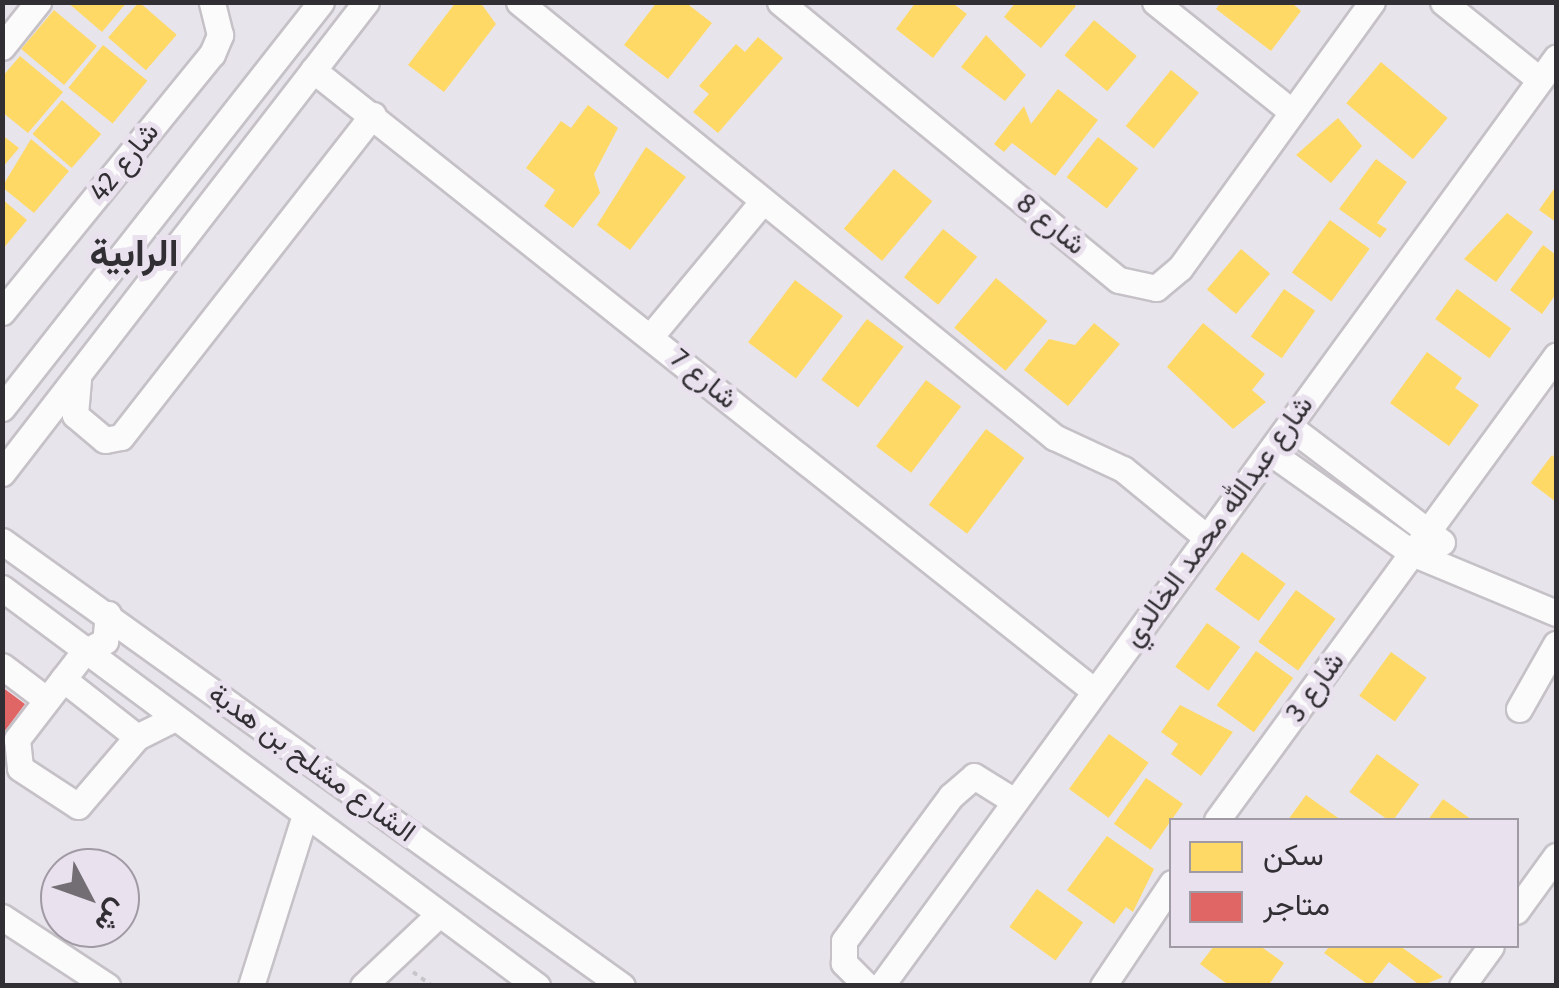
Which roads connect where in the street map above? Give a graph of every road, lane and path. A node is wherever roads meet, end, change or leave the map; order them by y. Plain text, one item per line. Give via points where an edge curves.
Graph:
1 (38, 2) edge
2 (321, 2) edge
3 (366, 2) edge
4 (519, 2) edge
5 (780, 2) edge
6 (1155, 2) edge
7 (1372, 2) edge
8 (1443, 2) edge
9 (214, 3) edge
10 (2, 48) edge
11 (1556, 58) edge
12 (314, 70) junction
13 (1540, 80) junction
14 (1290, 110) junction
15 (373, 116) junction
16 (176, 187) junction
17 (762, 202) junction
18 (206, 211) junction
19 (2, 312) edge
20 (650, 336) junction
21 (1556, 356) edge
22 (79, 376) junction
23 (2, 408) edge
24 (1289, 426) junction
25 (1270, 452) junction
26 (2, 473) edge
27 (1430, 529) junction
28 (1206, 537) junction
29 (2, 540) edge
30 (1412, 553) junction
31 (1454, 564) junction
32 (3, 588) edge
33 (1556, 613) edge
34 (108, 614) junction
35 (1556, 644) edge
36 (84, 652) junction
37 (170, 661) junction
38 (2, 666) edge
39 (1549, 685) edge
40 (55, 689) junction
41 (1093, 690) junction
42 (139, 693) junction
43 (1520, 709) dead end
44 (173, 719) junction
45 (137, 737) junction
46 (1014, 801) junction
47 (304, 818) junction
48 (1218, 818) edge
49 (1556, 856) edge
50 (1169, 886) edge
51 (1519, 907) edge
52 (438, 915) junction
53 (2, 917) edge
54 (1490, 948) edge
55 (107, 986) edge
56 (251, 986) edge
57 (363, 986) edge
58 (537, 986) edge
59 (622, 986) edge
60 (868, 986) edge
61 (881, 986) edge
62 (1102, 986) edge
63 (1462, 986) edge

1 - 10 street
2 - 16 street
3 - 12 street
4 - 17 street
5 - 14 street, شارع 8 via 1119,280 1140,287 1156,288 1180,268
6 - 14 street
7 - 14 street, شارع 8
8 - 13 street
9 - 19 street, شارع 42 via 220,36 212,54
11 - 13 street, شارع عبدالله محمد الخالدي
12 - 15 street, شارع 7
12 - 18 street
13 - 24 street, شارع عبدالله محمد الخالدي
15 - 20 street, شارع 7
15 - 22 street via 121,437 106,440 75,415
16 - 18 street via 182,211
16 - 23 street
17 - 20 street
17 - 28 street via 1054,437 1123,468
18 - 22 street
20 - 41 street, شارع 7
21 - 27 street, شارع 3
22 - 26 street
24 - 25 street, شارع عبدالله محمد الخالدي
24 - 27 street
25 - 28 street, شارع عبدالله محمد الخالدي
25 - 30 street
27 - 30 street, شارع 3
27 - 31 street
28 - 41 street, شارع عبدالله محمد الخالدي
29 - 34 street, الشارع مشلح بن هدبة
30 - 31 street
30 - 48 street, شارع 3
31 - 33 street
32 - 36 street, الشارع مشلح بن هدبة
34 - 36 street via 105,641
34 - 37 street, الشارع مشلح بن هدبة
35 - 39 street
36 - 40 street
36 - 42 street, الشارع مشلح بن هدبة
37 - 42 street via 138,668
37 - 59 street, الشارع مشلح بن هدبة
38 - 40 street
39 - 43 street
40 - 45 street
40 - 45 street via 15,754 68,806 87,802
41 - 46 street, شارع عبدالله محمد الخالدي
42 - 44 street, الشارع مشلح بن هدبة
44 - 45 street
44 - 47 street, الشارع مشلح بن هدبة
46 - 60 street via 974,776 951,796 844,942 844,964
46 - 61 street, شارع عبدالله محمد الخالدي
47 - 52 street, الشارع مشلح بن هدبة
47 - 56 street
49 - 51 street
50 - 62 street
52 - 57 street
52 - 58 street, الشارع مشلح بن هدبة
53 - 55 street
54 - 63 street

